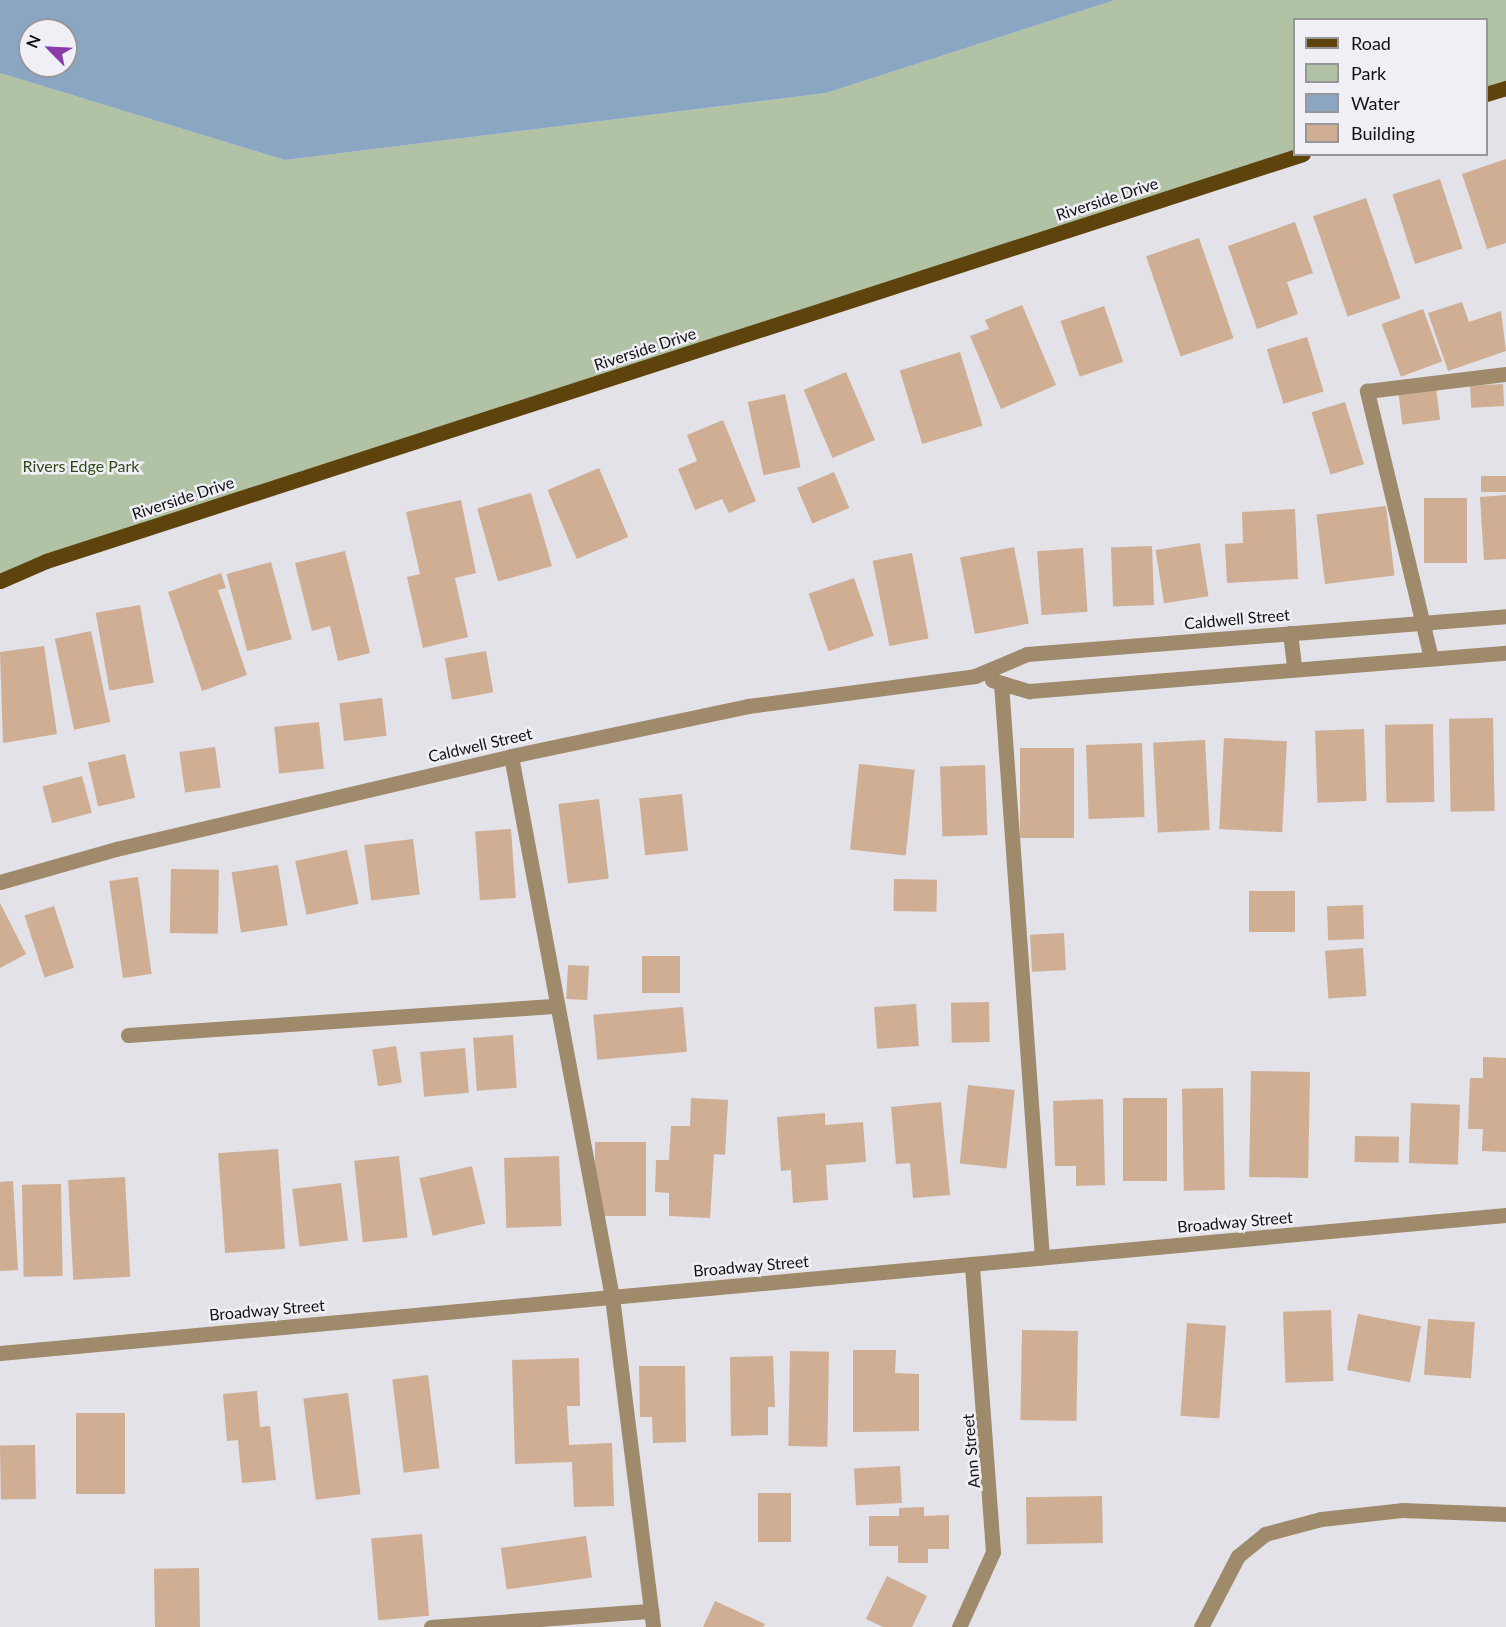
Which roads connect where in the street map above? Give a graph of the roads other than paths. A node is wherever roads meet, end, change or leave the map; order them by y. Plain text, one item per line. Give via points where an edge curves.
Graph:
1 (1506, 88) edge
2 (1488, 93) edge
3 (1296, 156) edge
4 (1506, 374) edge
5 (0, 581) edge
6 (1506, 616) edge
7 (1426, 621) junction
8 (1290, 633) junction
9 (1506, 653) edge
10 (1431, 658) junction
11 (1294, 668) junction
12 (975, 676) junction
13 (1001, 683) junction
14 (511, 756) junction
15 (0, 882) edge
16 (556, 1006) junction
17 (128, 1035) dead end
18 (1506, 1215) edge
19 (1042, 1258) junction
20 (972, 1264) junction
21 (612, 1297) junction
22 (0, 1353) edge
23 (1506, 1514) edge
24 (651, 1611) junction
25 (431, 1627) edge
26 (653, 1627) edge
27 (959, 1627) edge
28 (1201, 1627) edge

1 - 2 main road
3 - 5 main road, Riverside Drive via 46,561
4 - 7 street via 1367,391
6 - 7 street, Caldwell Street
7 - 8 street, Caldwell Street
7 - 10 street
8 - 11 street
8 - 12 street, Caldwell Street via 1027,654
9 - 10 street, Caldwell Street
10 - 11 street, Caldwell Street
11 - 13 street, Caldwell Street via 1029,691
12 - 13 street, Caldwell Street
12 - 14 street, Caldwell Street via 748,706
13 - 19 street
14 - 15 street, Caldwell Street via 116,849
14 - 16 street
16 - 17 street
16 - 21 street
18 - 19 street, Broadway Street
19 - 20 street, Broadway Street
20 - 21 street, Broadway Street
20 - 27 street, Ann Street via 994,1505 993,1552
21 - 22 street, Broadway Street
21 - 24 street
23 - 28 street via 1402,1510 1322,1519 1264,1534 1238,1556
24 - 25 street
24 - 26 street

